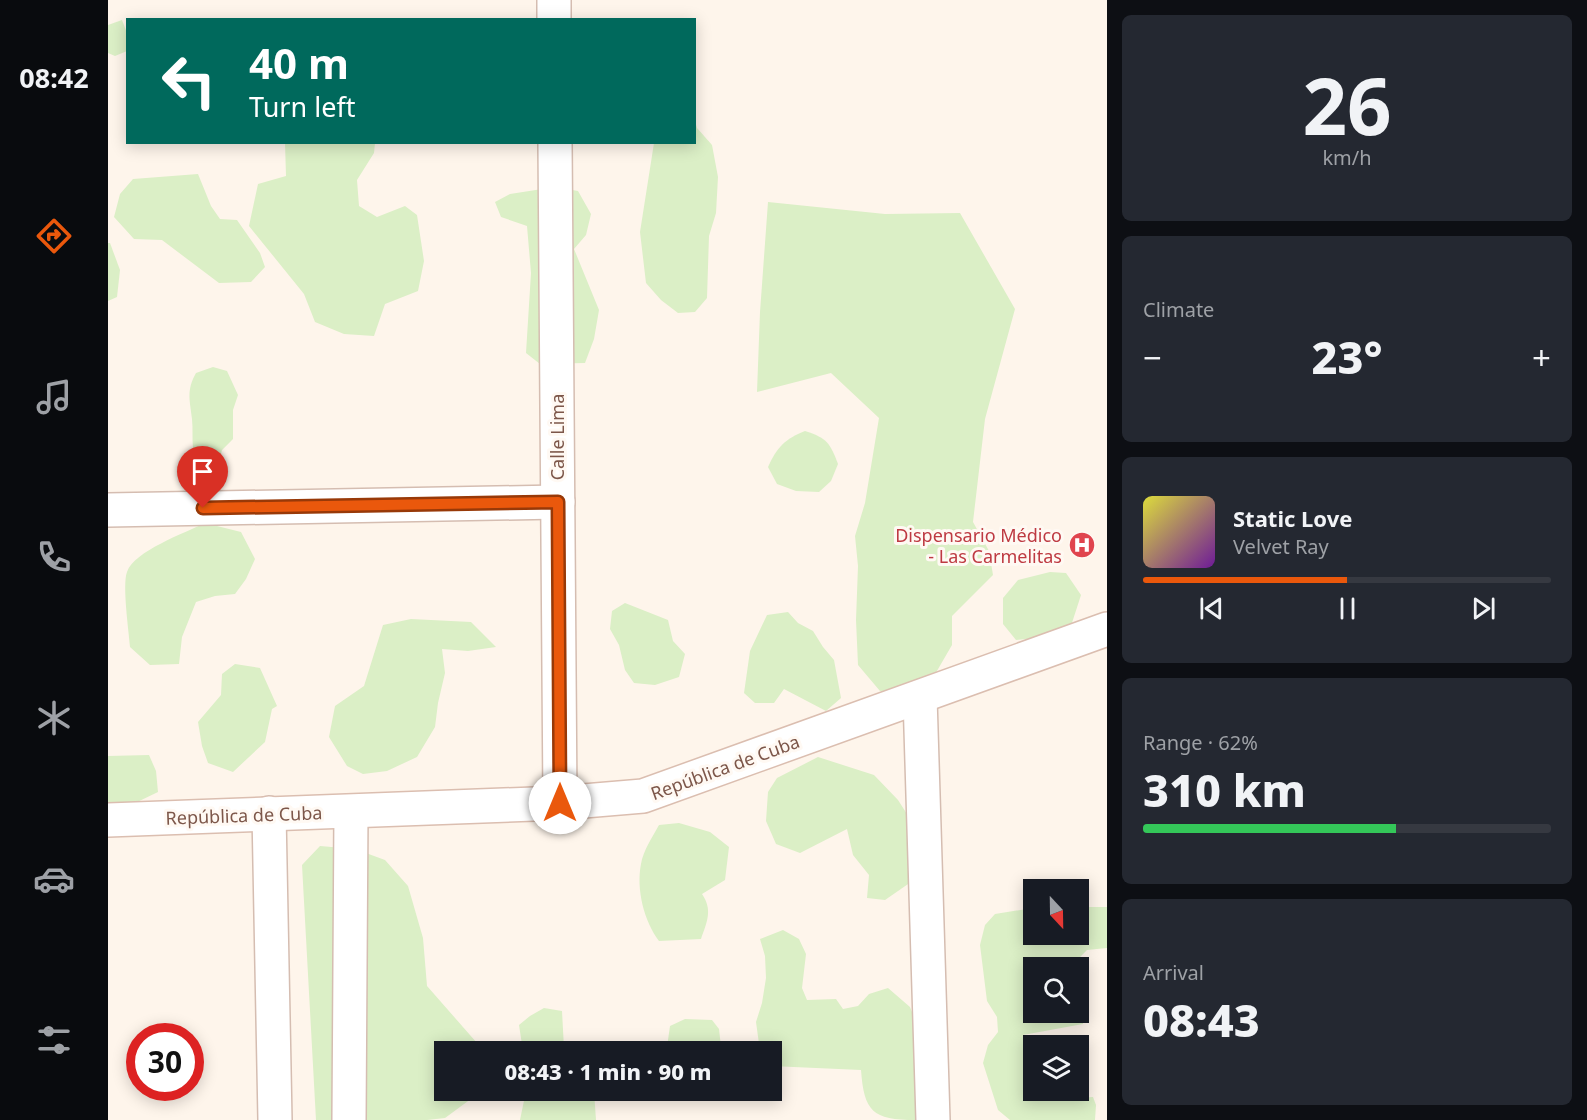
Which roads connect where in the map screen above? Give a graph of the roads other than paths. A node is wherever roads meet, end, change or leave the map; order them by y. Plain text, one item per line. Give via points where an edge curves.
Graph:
1 (554, 0) edge
2 (554, 18) edge
3 (555, 144) edge
4 (558, 502) junction
5 (108, 510) edge
6 (1107, 629) edge
7 (920, 697) junction
8 (560, 803) junction
9 (351, 812) junction
10 (269, 813) junction
11 (108, 820) edge
12 (274, 1120) edge
13 (349, 1120) edge
14 (933, 1120) edge

1 - 2 street
3 - 4 street, Calle Lima
4 - 5 street
4 - 8 street, Calle Lima
6 - 7 street, República de Cuba
7 - 8 street, República de Cuba via 643,796
7 - 14 street
8 - 9 street, República de Cuba
9 - 10 street, República de Cuba
9 - 13 street
10 - 11 street, República de Cuba
10 - 12 street

